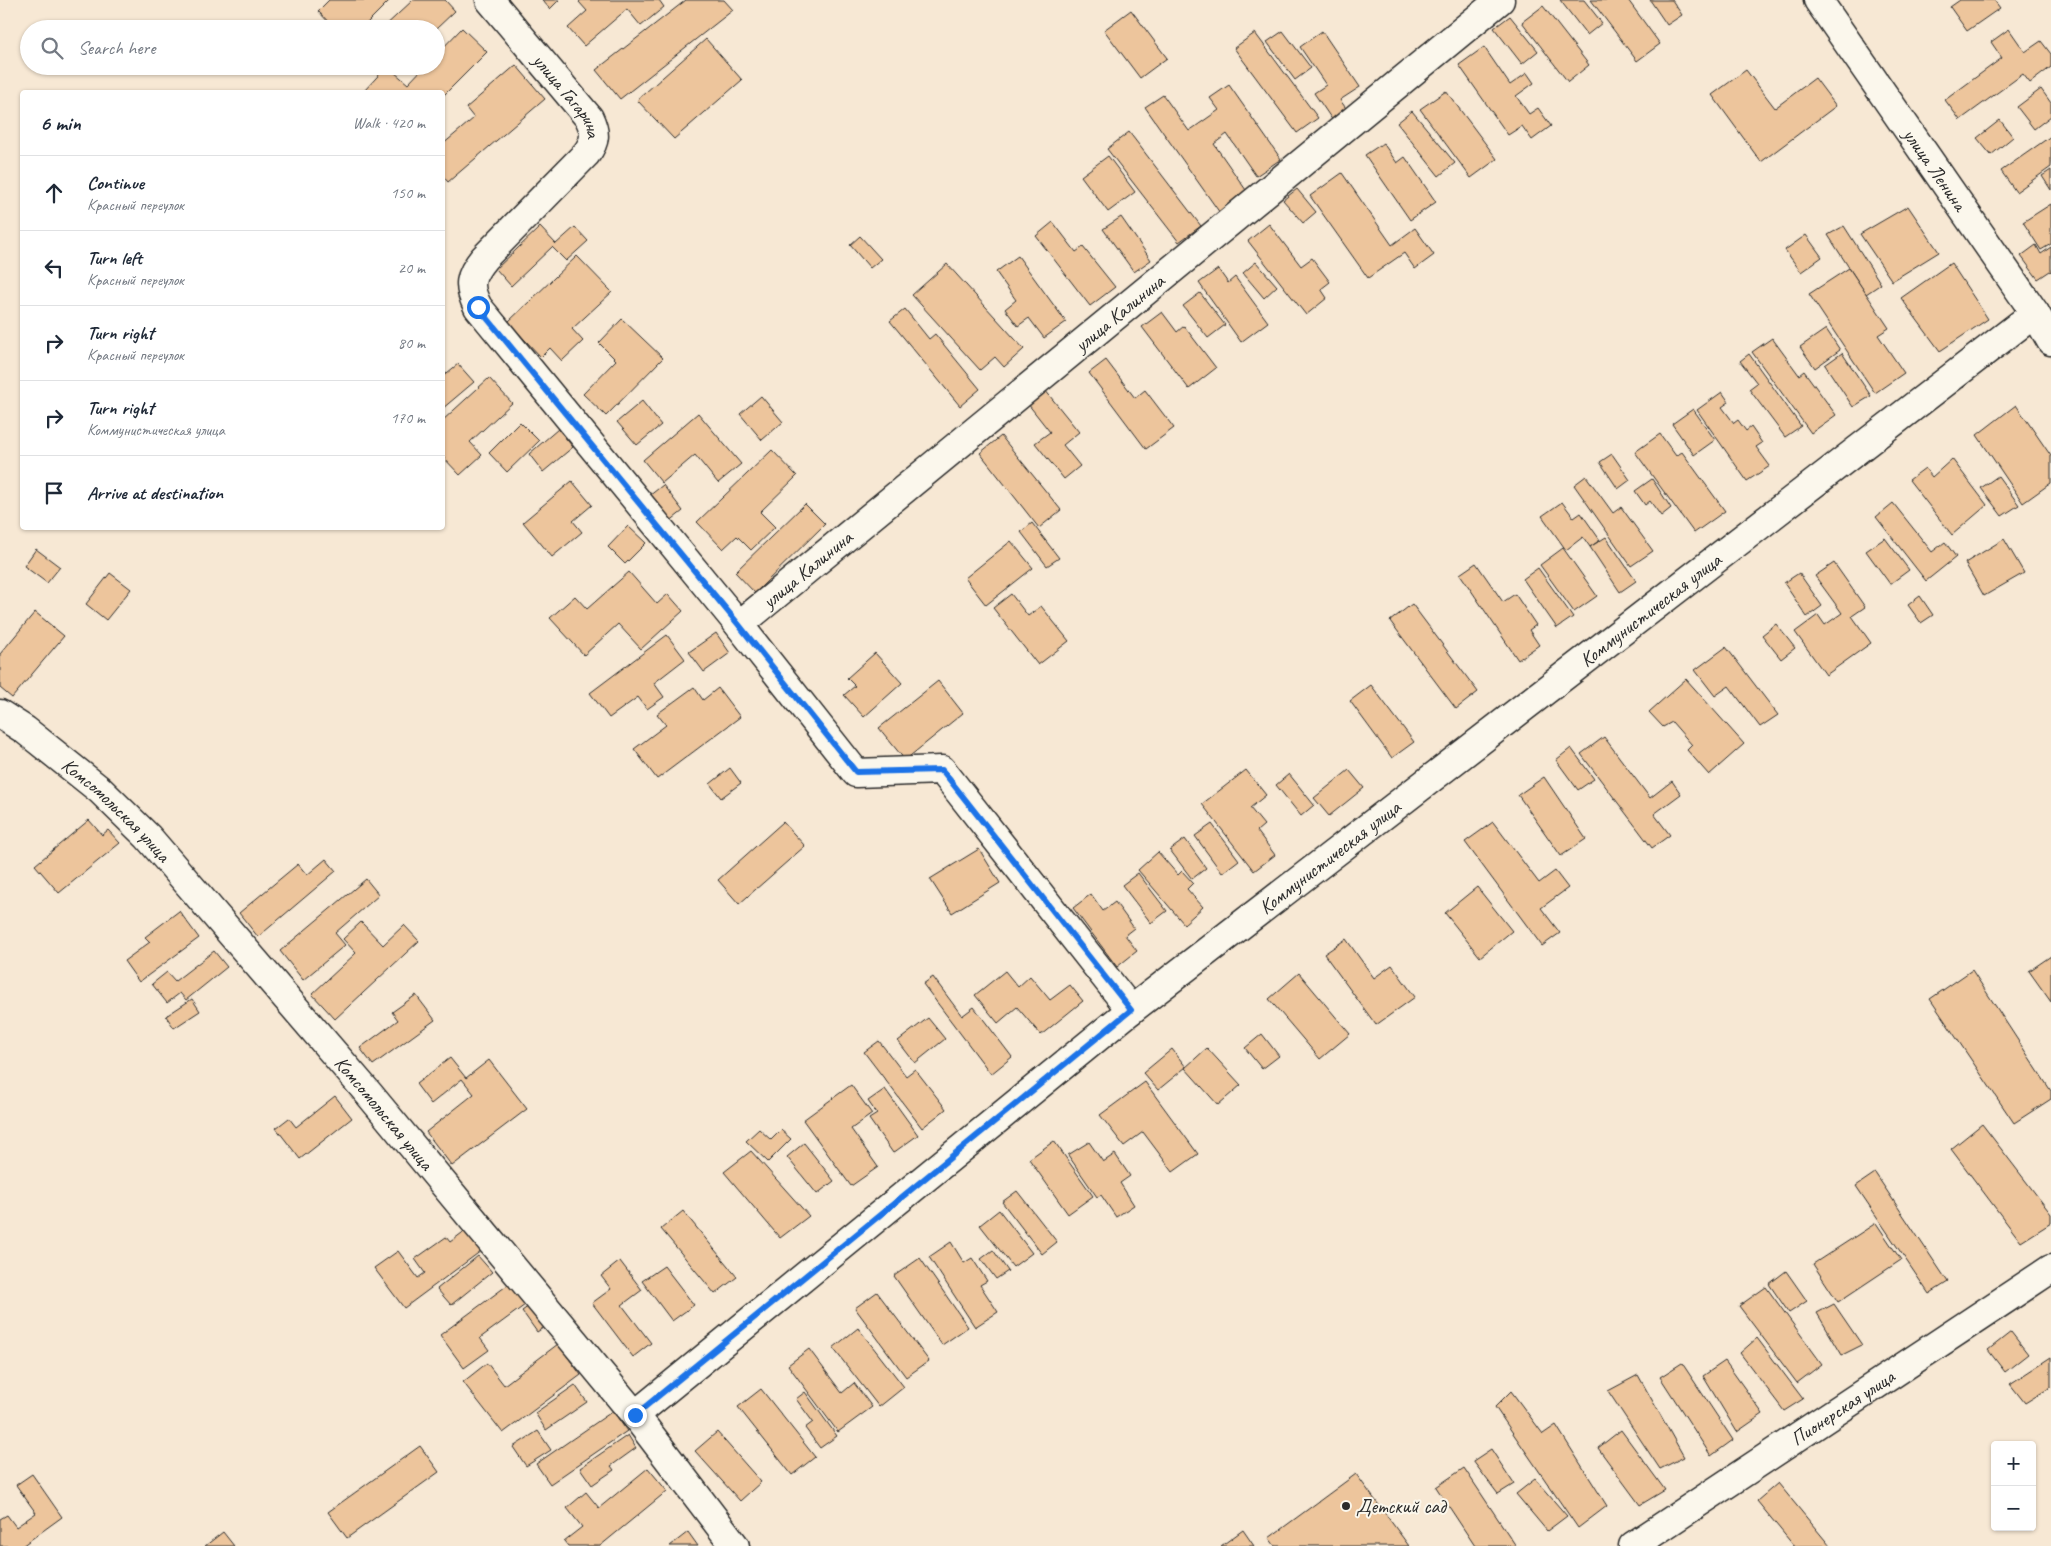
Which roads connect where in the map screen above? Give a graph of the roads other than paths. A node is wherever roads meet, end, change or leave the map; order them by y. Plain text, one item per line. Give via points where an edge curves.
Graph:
1 (490, 0) edge
2 (1500, 0) edge
3 (1818, 0) edge
4 (2035, 313) junction
5 (2051, 340) edge
6 (739, 625) junction
7 (0, 714) edge
8 (1131, 1010) junction
9 (2051, 1269) edge
10 (635, 1415) junction
11 (735, 1546) edge
12 (1633, 1546) edge

1 - 6 street, улица Гагарина via 590,118 596,132 593,145 586,154 484,258 474,271 471,294 478,307
2 - 6 street, улица Калинина
3 - 4 street, улица Ленина
4 - 5 street, улица Ленина
4 - 8 street, Коммунистическая улица
6 - 8 street via 856,772 942,770
7 - 10 street, Комсомольская улица via 100,790 148,837 369,1094
8 - 10 street, Коммунистическая улица
9 - 12 street, Пионерская улица
10 - 11 street, Комсомольская улица

